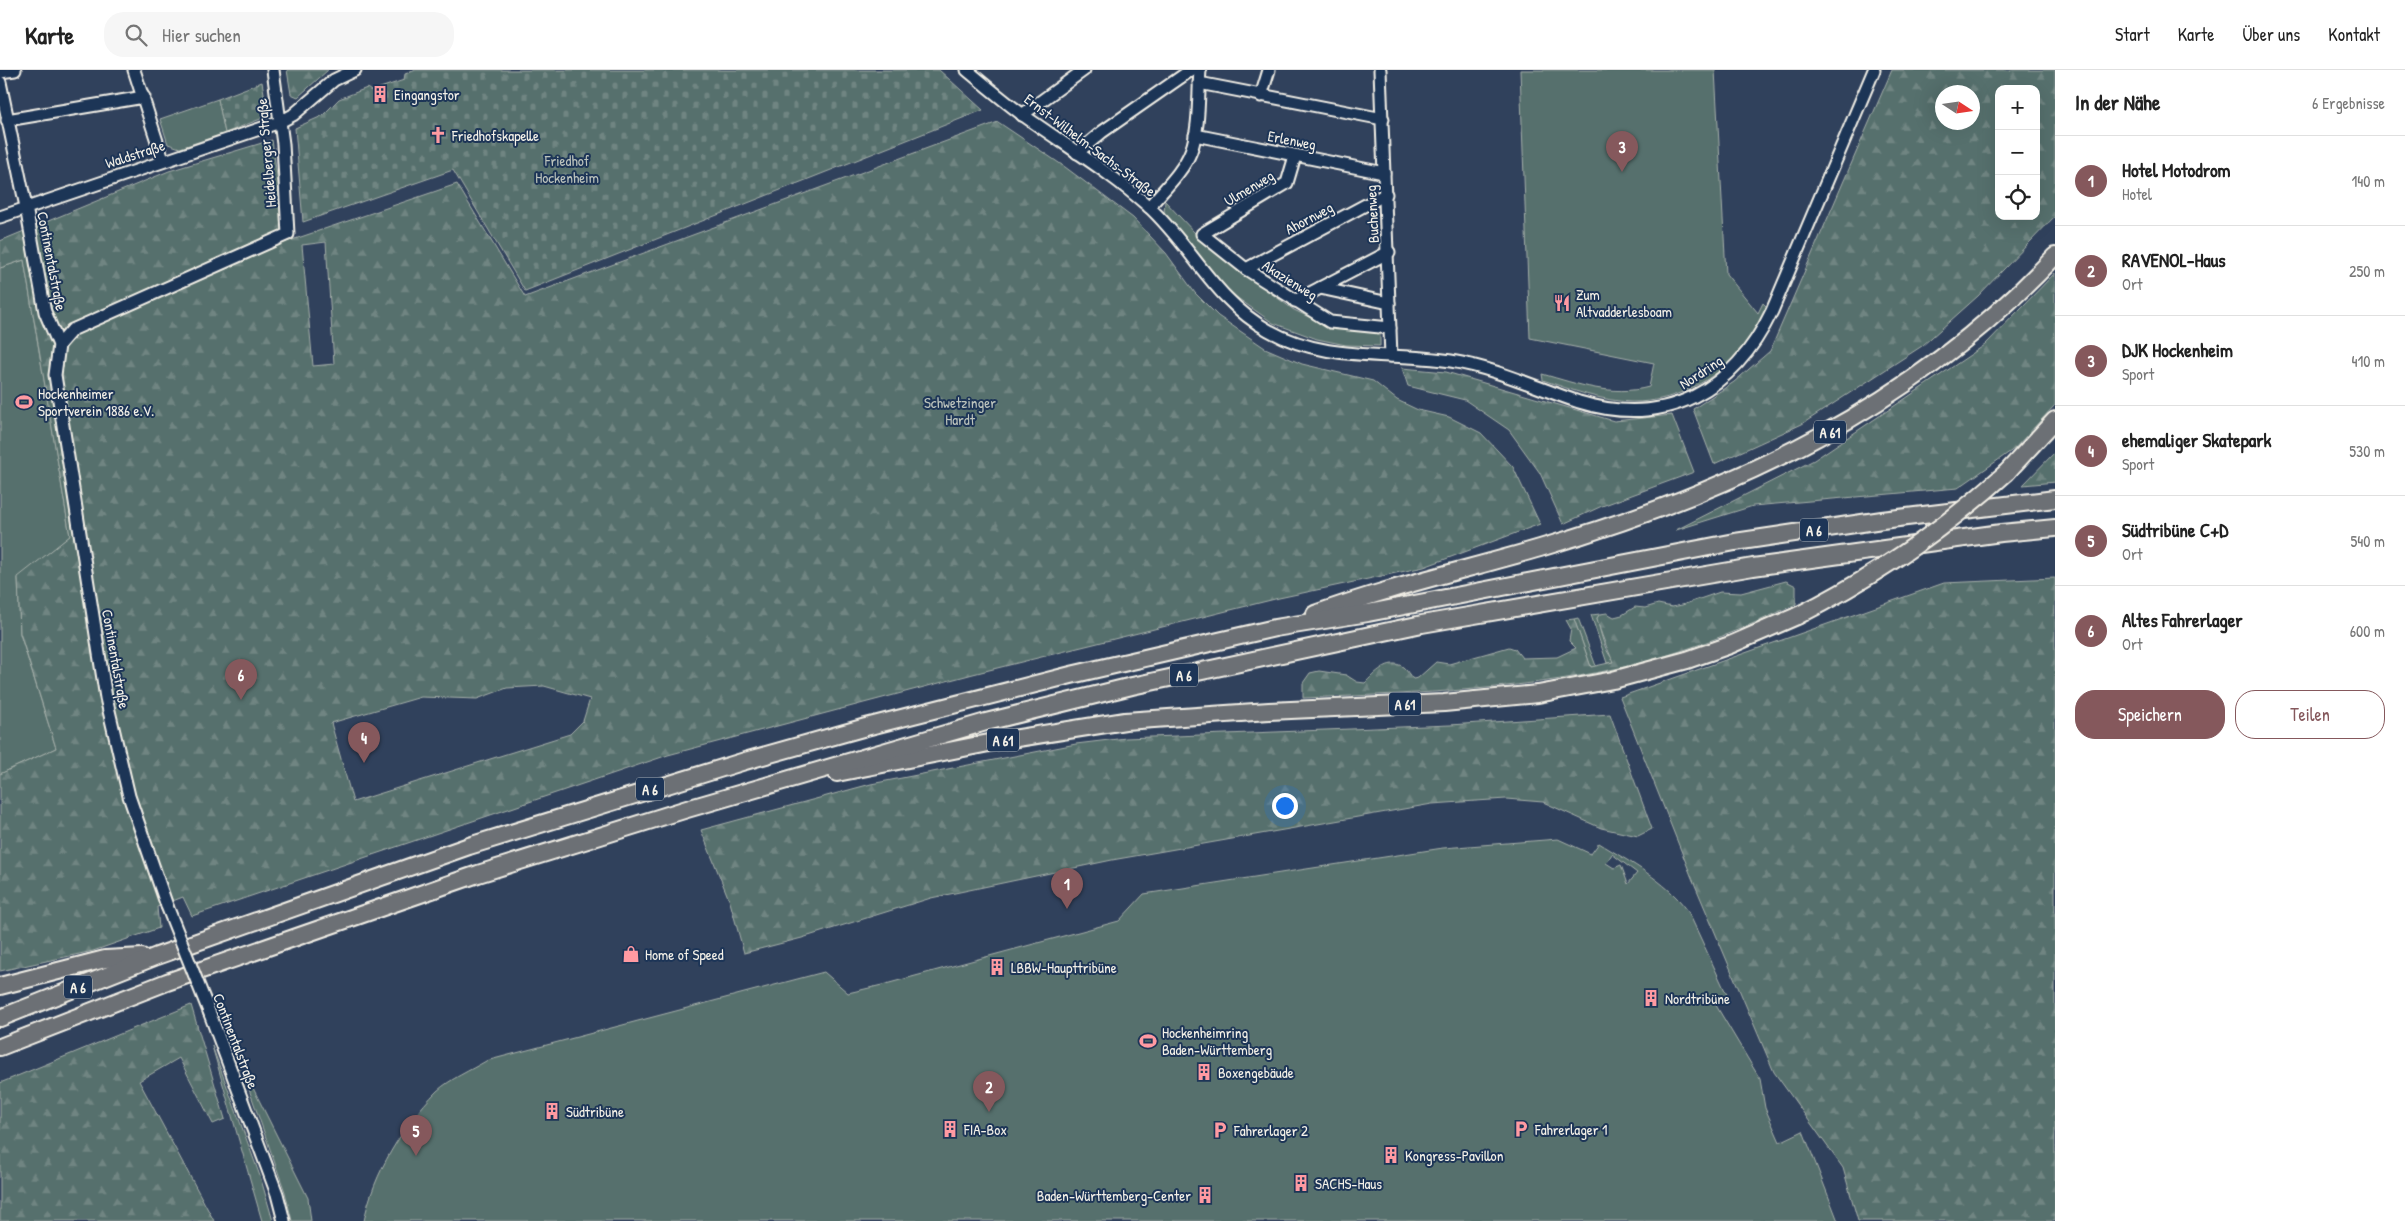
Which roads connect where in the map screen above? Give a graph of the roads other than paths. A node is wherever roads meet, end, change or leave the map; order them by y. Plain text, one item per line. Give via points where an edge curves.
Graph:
1 (15, 70) edge
2 (134, 70) edge
3 (273, 70) edge
4 (355, 70) edge
5 (1084, 70) edge
6 (1191, 70) edge
7 (1200, 70) edge
8 (1269, 70) edge
9 (1380, 70) edge
10 (1874, 70) edge
11 (972, 71) edge
12 (0, 72) edge
13 (0, 82) edge
14 (1199, 83) junction
15 (1261, 96) junction
16 (144, 97) junction
17 (1022, 114) junction
18 (1383, 119) junction
19 (7, 120) junction
20 (280, 122) junction
21 (1195, 135) junction
22 (1077, 153) junction
23 (1294, 156) junction
24 (163, 160) junction
25 (1384, 173) junction
26 (1386, 194) junction
27 (26, 207) junction
28 (1149, 207) junction
29 (0, 217) edge
30 (1202, 234) joint
31 (1389, 252) junction
32 (2055, 256) edge
33 (1246, 269) junction
34 (1320, 288) junction
35 (1295, 301) junction
36 (1390, 302) junction
37 (1390, 328) junction
38 (59, 345) junction
39 (1391, 356) junction
40 (2055, 420) edge
41 (2055, 499) edge
42 (2055, 528) edge
43 (1558, 542) joint
44 (1275, 628) junction
45 (803, 775) junction
46 (157, 956) junction
47 (0, 986) edge
48 (0, 1018) edge
49 (0, 1047) edge
50 (284, 1221) edge

1 - 12 street
2 - 16 street
3 - 20 street, Heidelberger Straße
4 - 20 street, Waldstraße via 334,80
5 - 17 street
6 - 22 street
7 - 14 street
8 - 15 street
9 - 18 street, Buchenweg
10 - 39 street, Nordring via 1766,324 1740,363 1704,392 1660,407 1612,409 1470,365
11 - 17 street, Ernst-Wilhelm-Sachs-Straße
13 - 19 street, Continentalstraße
14 - 15 street
14 - 21 street
15 - 18 street
16 - 19 street
16 - 24 street
17 - 22 street, Ernst-Wilhelm-Sachs-Straße
18 - 25 street, Buchenweg
19 - 27 street, Continentalstraße
20 - 24 street, Waldstraße
20 - 38 street, Heidelberger Straße via 288,234 72,330
21 - 23 street, Erlenweg
21 - 28 street via 1186,162
22 - 28 street, Ernst-Wilhelm-Sachs-Straße
23 - 25 street, Erlenweg
23 - 30 street, Ulmenweg via 1287,183
24 - 27 street, Waldstraße
25 - 26 street, Buchenweg
26 - 31 street, Buchenweg
26 - 33 street, Ahornweg
27 - 29 street, Waldstraße
27 - 38 street, Continentalstraße via 45,312
28 - 39 street, Ernst-Wilhelm-Sachs-Straße via 1226,298 1267,330 1314,349
30 - 33 street, Akazienweg
31 - 34 street
31 - 36 street, Buchenweg
32 - 43 highway, A 61 via 1965,341 1904,386 1844,424 1734,480 1637,517
33 - 35 street, Akazienweg
34 - 35 street
34 - 36 street
35 - 37 street, Akazienweg via 1330,322
36 - 37 street, Buchenweg
37 - 39 street, Buchenweg
38 - 50 street, Continentalstraße, bridge via 55,375 106,698 129,796 277,1194
40 - 45 highway, A 61, bridge via 2008,472 1959,514 1854,586 1797,616 1712,651 1608,682 1497,699 1125,721 999,741 844,773
41 - 44 highway, A 6 via 1735,542
42 - 45 highway, A 6 via 1847,554 1422,624 1132,686 986,722
43 - 44 highway, A 6 via 1368,595
44 - 46 highway, A 6 via 866,727 688,778 469,846
45 - 49 highway, A 6 via 352,916
46 - 47 highway via 104,959
46 - 48 highway, A 6

